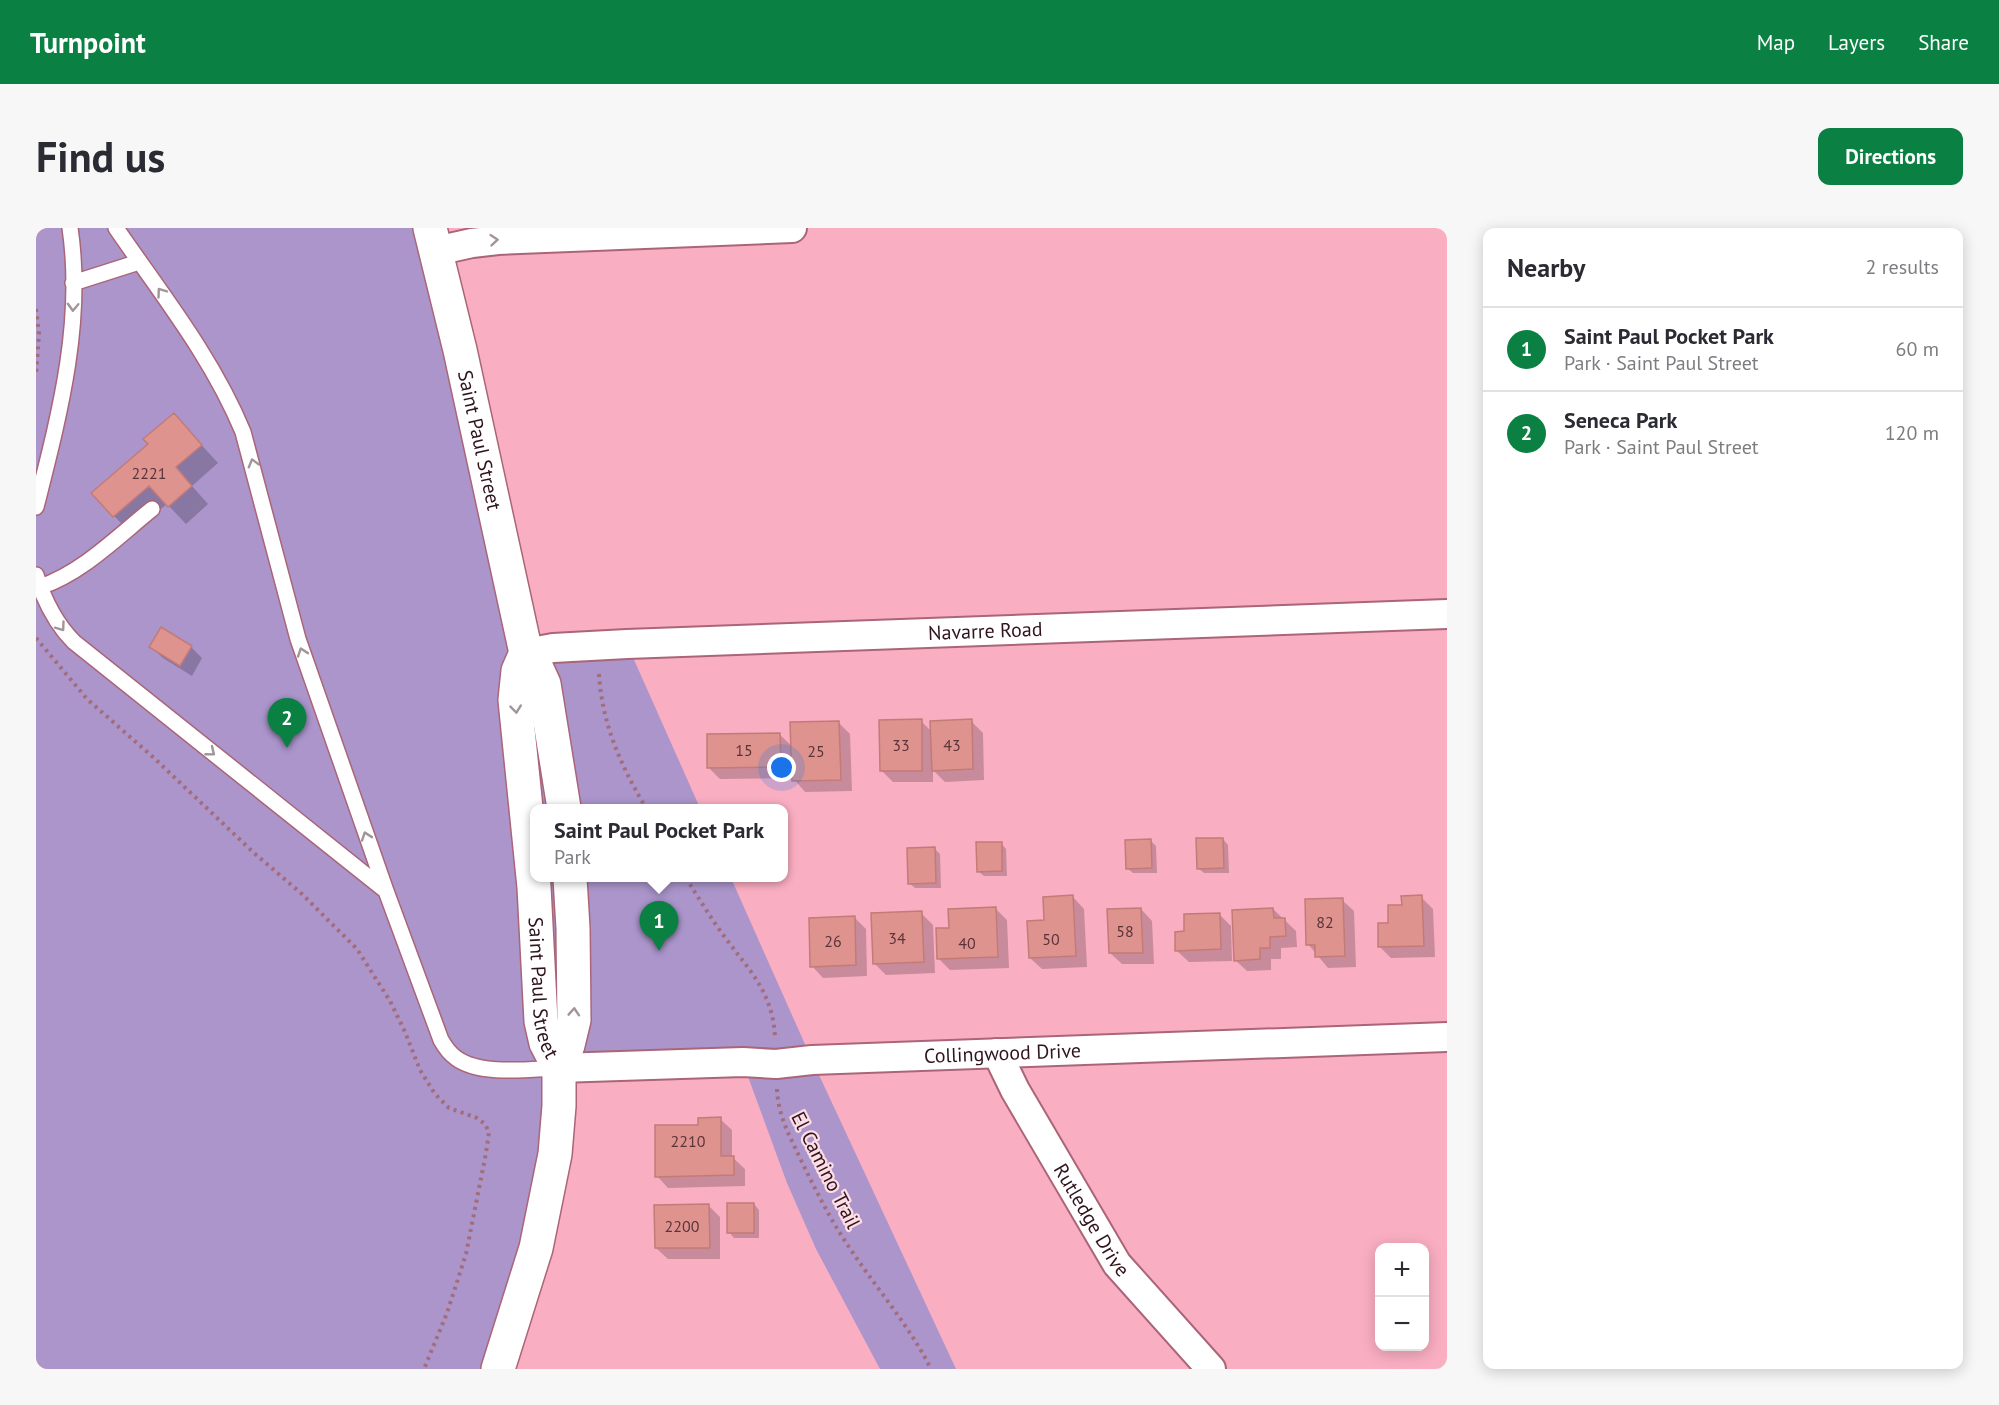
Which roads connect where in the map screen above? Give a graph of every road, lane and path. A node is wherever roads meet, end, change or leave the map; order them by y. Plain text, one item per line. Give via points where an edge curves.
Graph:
1 (70, 228) edge
2 (116, 228) edge
3 (792, 228) edge
4 (433, 239) edge
5 (139, 262) junction
6 (73, 282) junction
7 (36, 309) edge
8 (36, 375) edge
9 (36, 507) edge
10 (152, 509) dead end
11 (38, 581) edge
12 (1447, 614) edge
13 (36, 638) edge
14 (526, 653) junction
15 (599, 674) dead end
16 (563, 804) edge
17 (644, 804) edge
18 (530, 848) edge
19 (533, 882) edge
20 (570, 882) edge
21 (688, 882) edge
22 (386, 891) junction
23 (1447, 1037) edge
24 (997, 1053) junction
25 (776, 1064) junction
26 (559, 1068) junction
27 (424, 1369) edge
28 (498, 1369) edge
29 (931, 1369) edge
30 (1211, 1369) edge

1 - 6 lane
2 - 5 lane
4 -> 3 street via 472,243
4 - 14 main road, Saint Paul Street
5 - 6 lane
22 -> 5 lane via 298,639 243,432 207,359
6 -> 9 lane via 64,388
7 - 8 path
10 - 11 lane via 81,567 62,578
11 -> 22 lane via 57,621 80,647
12 - 14 street, Navarre Road via 627,644
13 - 27 path via 87,699 357,949 390,1001 420,1070 435,1094 449,1108 485,1124 489,1132 486,1153 466,1254
14 - 16 main road, Saint Paul Street via 543,684
14 -> 18 main road, Saint Paul Street via 518,671 515,700
15 - 17 path via 602,701 618,756
19 -> 26 main road, Saint Paul Street via 541,1021 546,1043
26 -> 20 main road, Saint Paul Street via 574,1020
21 - 25 path, El Camino Trail via 768,999
22 - 26 lane via 447,1051 456,1059 482,1068
23 - 24 street, Collingwood Drive
24 - 25 street, Collingwood Drive
24 - 30 street, Rutledge Drive via 1117,1264
25 - 26 street, Collingwood Drive
25 - 29 path, El Camino Trail via 780,1114 818,1196
26 - 28 main road, Saint Paul Street via 557,1137 547,1199

